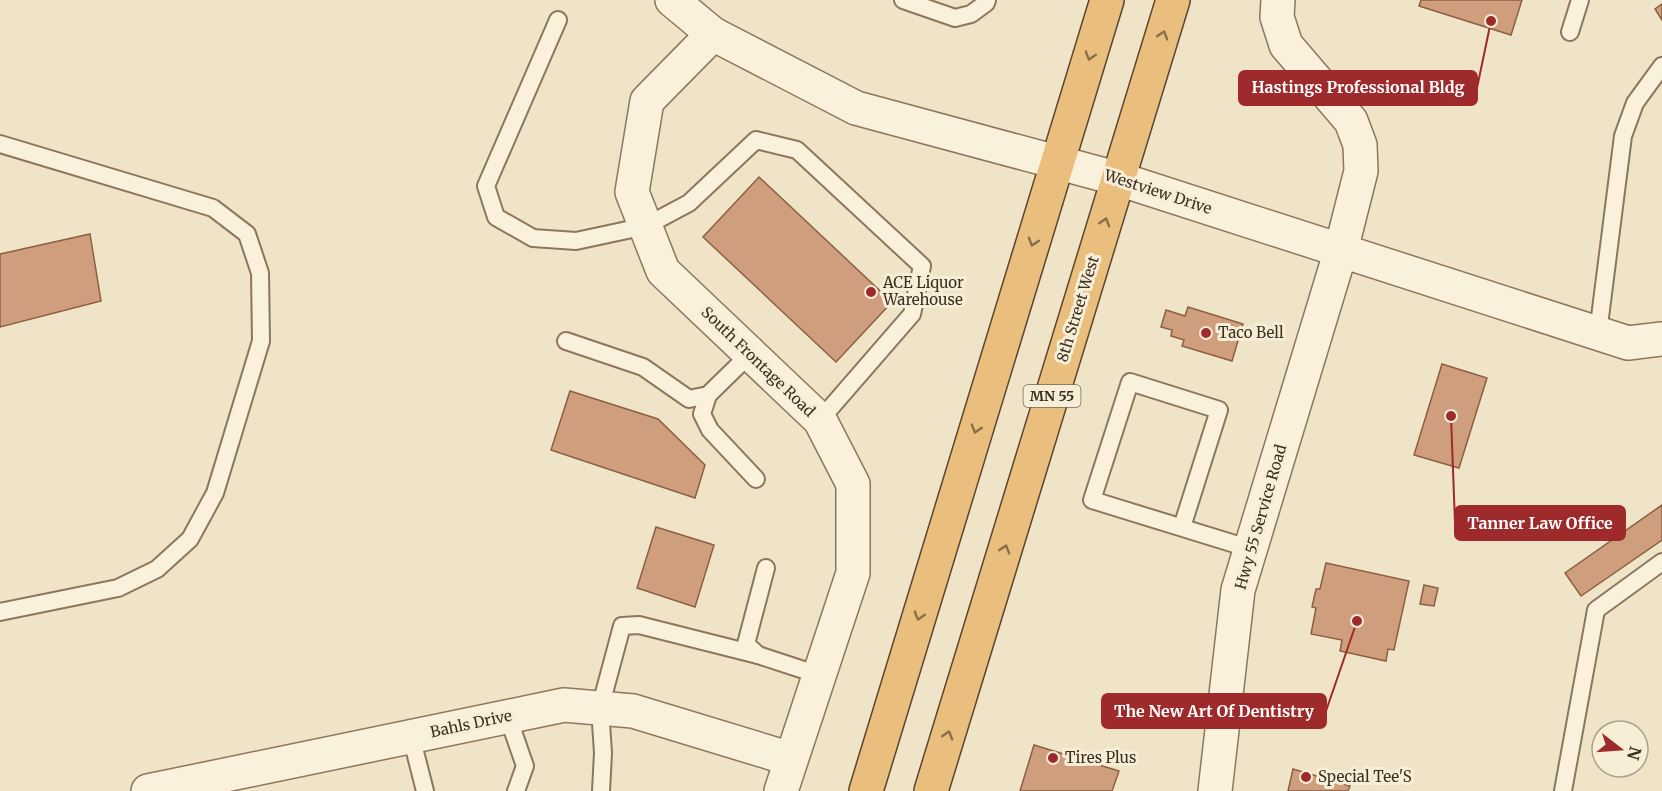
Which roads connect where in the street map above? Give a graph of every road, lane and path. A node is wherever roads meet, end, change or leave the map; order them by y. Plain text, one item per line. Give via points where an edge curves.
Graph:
1 (672, 0) edge
2 (903, 0) edge
3 (987, 0) edge
4 (1107, 0) edge
5 (1173, 0) edge
6 (1278, 0) edge
7 (1580, 0) edge
8 (558, 20) dead end
9 (1570, 32) dead end
10 (713, 34) junction
11 (1662, 66) edge
12 (0, 144) edge
13 (1058, 161) junction
14 (1119, 179) junction
15 (646, 226) junction
16 (1341, 250) junction
17 (1598, 333) junction
18 (1662, 339) edge
19 (566, 340) dead end
20 (750, 354) junction
21 (708, 395) junction
22 (820, 420) junction
23 (756, 478) dead end
24 (1182, 527) junction
25 (1251, 549) junction
26 (1662, 561) edge
27 (766, 567) dead end
28 (0, 612) edge
29 (758, 655) junction
30 (819, 675) junction
31 (600, 708) junction
32 (508, 717) junction
33 (411, 736) junction
34 (791, 759) junction
35 (148, 791) edge
36 (425, 791) edge
37 (516, 791) edge
38 (602, 791) edge
39 (781, 791) edge
40 (866, 791) edge
41 (931, 791) edge
42 (1215, 791) edge
43 (1563, 791) edge

1 - 10 street, Westview Drive
2 - 3 lane via 955,18 971,14
4 -> 13 highway
14 -> 5 highway, 8th Street West / MN 55
6 - 16 street, Hwy 55 Service Road via 1277,17 1286,45 1351,121 1360,145 1361,171
7 - 9 lane
8 - 15 lane via 486,186 496,217 533,238 576,241
10 - 13 street, Westview Drive via 856,108
10 - 15 street, South Frontage Road via 646,101 632,192
11 - 17 lane via 1635,103 1623,136
12 - 28 lane via 213,208 247,234 260,273 261,340 215,493 190,539 157,569 118,588
13 - 14 street, Westview Drive
13 -> 40 highway
14 - 16 street, Westview Drive
41 -> 14 highway, 8th Street West / MN 55
15 - 20 street, South Frontage Road via 663,271
15 - 22 lane via 689,203 756,140 797,150 922,266 912,314
16 - 17 street, Westview Drive
16 - 25 street, Hwy 55 Service Road
17 - 18 street, Westview Drive via 1628,343
19 - 21 lane via 643,367 689,399
20 - 21 lane
20 - 22 street, South Frontage Road
21 - 23 lane via 702,414 710,430
22 - 30 street, South Frontage Road via 853,484 853,573
24 - 24 lane via 1092,500 1130,382 1219,410
24 - 25 lane
25 - 42 street, Hwy 55 Service Road via 1239,590
26 - 43 lane via 1596,610
27 - 29 lane via 746,644
29 - 30 lane
29 - 31 lane via 639,625 622,626
30 - 34 street, South Frontage Road
31 - 32 street, Bahls Drive via 564,705
31 - 34 street, Bahls Drive via 633,711
31 - 38 lane
32 - 33 street, Bahls Drive
32 - 37 lane via 525,766
33 - 35 street, Bahls Drive
33 - 36 lane
34 - 39 street, South Frontage Road

